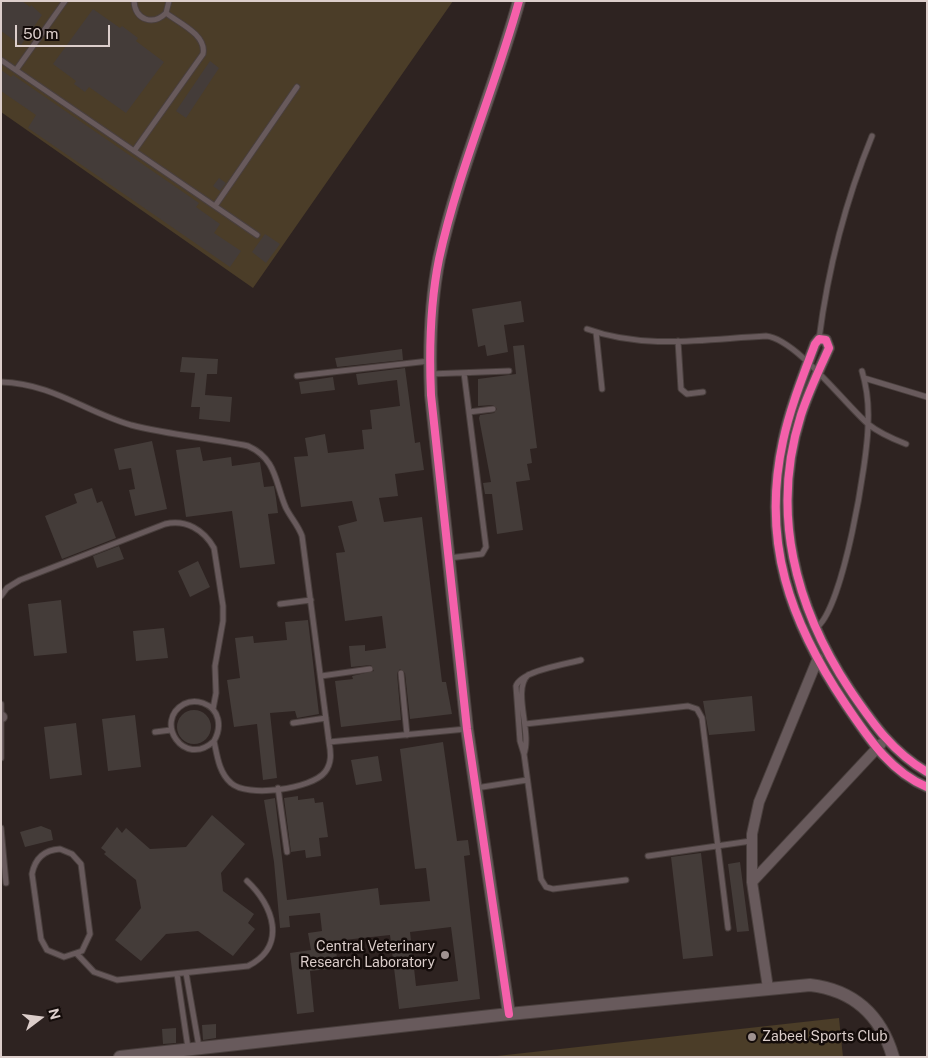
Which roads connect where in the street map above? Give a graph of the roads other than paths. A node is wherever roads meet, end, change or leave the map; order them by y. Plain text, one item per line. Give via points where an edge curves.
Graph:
1 (65, 1) edge
2 (134, 1) edge
3 (169, 1) edge
4 (519, 1) edge
5 (166, 13) junction
6 (1, 60) edge
7 (16, 70) junction
8 (297, 87) dead end
9 (872, 136) dead end
10 (134, 150) junction
11 (215, 206) junction
12 (257, 235) dead end
13 (587, 330) dead end
14 (596, 332) junction
15 (819, 339) junction
16 (678, 341) junction
17 (808, 363) junction
18 (430, 368) junction
19 (509, 371) dead end
20 (862, 371) dead end
21 (464, 373) junction
22 (818, 373) junction
23 (297, 376) dead end
24 (864, 378) junction
25 (1, 382) edge
26 (602, 389) dead end
27 (703, 392) dead end
28 (927, 397) edge
29 (493, 409) dead end
30 (469, 412) junction
31 (868, 424) junction
32 (906, 444) dead end
33 (449, 558) junction
34 (1, 596) edge
35 (311, 600) junction
36 (280, 604) dead end
37 (816, 628) junction
38 (824, 644) junction
39 (581, 660) dead end
40 (817, 660) junction
41 (370, 669) dead end
42 (401, 674) dead end
43 (528, 674) junction
44 (321, 676) junction
45 (1, 704) edge
46 (213, 709) junction
47 (2, 717) edge
48 (326, 718) junction
49 (293, 723) dead end
50 (525, 724) junction
51 (467, 729) junction
52 (171, 730) junction
53 (156, 732) dead end
54 (407, 735) junction
55 (886, 739) junction
56 (214, 741) junction
57 (329, 742) junction
58 (876, 748) junction
59 (524, 754) junction
60 (1, 758) edge
61 (923, 770) edge
62 (910, 778) junction
63 (528, 780) junction
64 (927, 787) edge
65 (278, 788) junction
66 (475, 788) junction
67 (1, 828) edge
68 (752, 841) junction
69 (718, 846) junction
70 (287, 852) dead end
71 (648, 856) dead end
72 (247, 880) dead end
73 (626, 880) dead end
74 (752, 882) junction
75 (6, 883) dead end
76 (728, 928) dead end
77 (77, 954) junction
78 (186, 973) junction
79 (177, 974) junction
80 (768, 988) junction
81 (509, 1014) junction
82 (194, 1049) junction
83 (120, 1057) edge
84 (892, 1057) edge

1 - 7 lane
2 - 5 lane via 138,14 146,20 157,19
3 - 5 lane
4 - 18 street via 447,227 434,294
5 - 10 lane via 200,38 203,54
6 - 7 lane
7 - 10 lane
8 - 11 lane
9 - 15 lane via 850,192 834,250
10 - 11 lane
11 - 12 lane
13 - 14 lane
14 - 16 lane via 636,341
14 - 26 lane
15 - 17 street
15 - 22 street via 826,340 829,345
16 - 17 lane via 773,336
16 - 27 lane via 681,389 687,394
17 - 22 lane
17 - 40 street via 782,442 776,515 786,587
18 - 21 lane
18 - 23 lane
18 - 33 street
19 - 21 lane
20 - 24 lane
21 - 30 lane
22 - 31 lane
22 - 37 street via 796,435 788,499 793,566
24 - 28 lane
24 - 31 lane
25 - 35 lane via 50,390 132,425 248,446 262,454 272,465 287,508 300,530
29 - 30 lane
30 - 33 lane via 486,550 479,555
31 - 32 lane
31 - 37 lane via 862,484 849,542 827,615
33 - 51 street
34 - 46 lane via 20,580 164,524 181,522 197,529 214,548 223,606
35 - 36 lane
35 - 44 lane
37 - 38 street
38 - 40 street
38 - 55 street via 847,685
39 - 43 lane
40 - 58 street
40 - 68 street via 760,802
41 - 44 lane
42 - 54 lane
43 - 50 lane via 522,686
43 - 59 lane via 519,679 516,686
44 - 48 lane
45 - 47 lane
46 - 52 lane via 201,702 181,705 173,716
46 - 56 lane via 219,722
47 - 60 lane
48 - 49 lane
48 - 57 lane
50 - 59 lane via 527,741
50 - 69 lane via 688,706 697,710 702,718
51 - 54 lane
51 - 66 street
52 - 53 lane
52 - 56 lane via 177,742 189,749 202,749
54 - 57 lane
55 - 58 street
55 - 61 street
56 - 65 lane via 222,772 235,786 253,792
57 - 65 lane via 330,764 321,776 308,784
58 - 62 street
58 - 74 street
59 - 63 lane
61 - 62 street
62 - 64 street
63 - 66 lane
63 - 73 lane via 541,879 546,887 553,889
65 - 70 lane
66 - 81 street
67 - 75 lane
68 - 69 lane
68 - 74 street
69 - 71 lane
69 - 76 lane
72 - 78 lane via 262,896 270,916 272,935 267,950 248,966
74 - 80 street
77 - 77 lane via 86,946 90,934 81,864 66,851 53,850 40,856 32,874 40,939 52,954 64,957
77 - 79 lane via 94,972 117,980
78 - 79 lane
78 - 82 lane
79 - 82 lane
80 - 81 street
80 - 84 street via 810,985 852,997 882,1028
81 - 82 street
82 - 83 street

